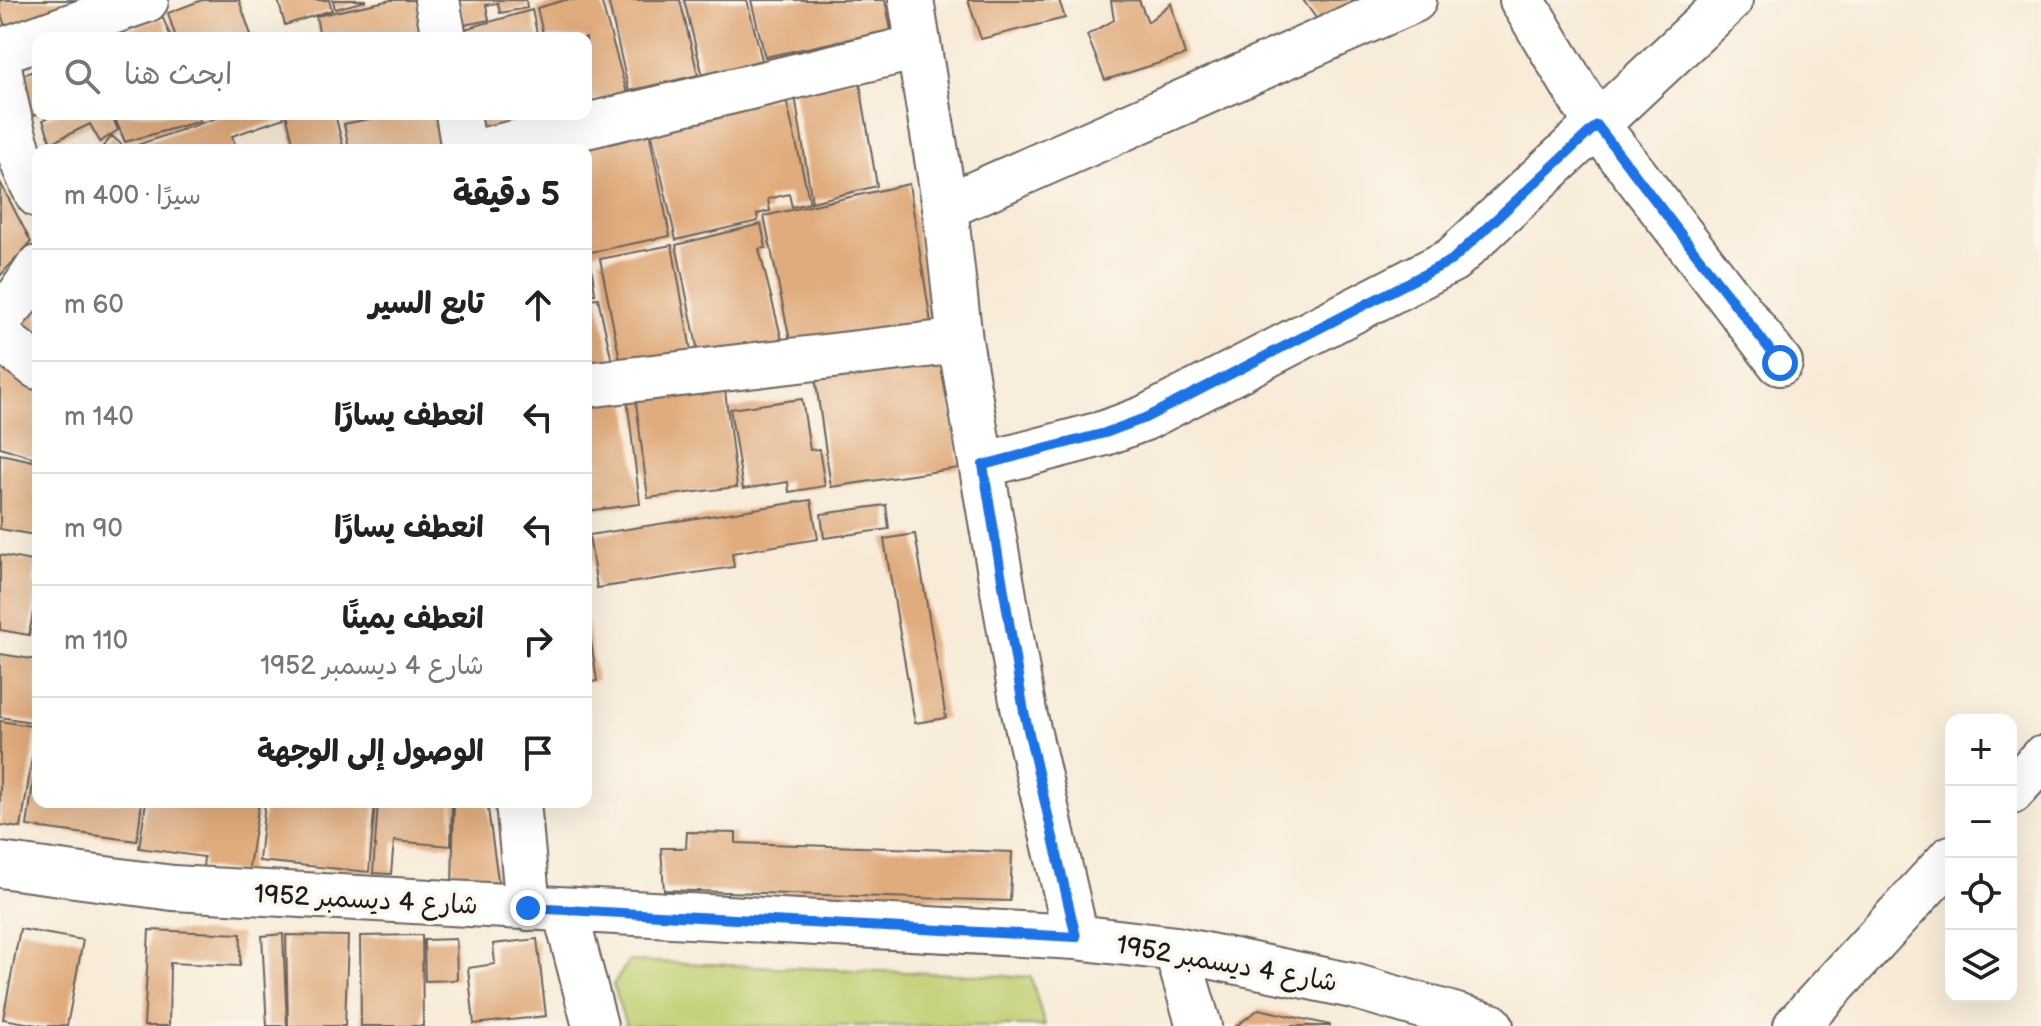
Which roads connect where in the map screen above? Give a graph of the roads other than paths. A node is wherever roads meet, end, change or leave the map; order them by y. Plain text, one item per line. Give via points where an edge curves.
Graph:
1 (146, 0) edge
2 (437, 0) edge
3 (911, 0) edge
4 (1414, 0) edge
5 (1522, 0) edge
6 (1730, 0) edge
7 (54, 32) edge
8 (443, 32) edge
9 (32, 40) edge
10 (918, 47) junction
11 (0, 51) edge
12 (0, 71) edge
13 (459, 120) edge
14 (1597, 125) junction
15 (463, 144) edge
16 (510, 144) edge
17 (32, 184) edge
18 (945, 207) junction
19 (32, 276) edge
20 (0, 318) edge
21 (0, 338) edge
22 (960, 341) junction
23 (32, 362) edge
24 (1780, 363) dead end
25 (592, 384) edge
26 (983, 465) junction
27 (2041, 759) edge
28 (2016, 786) edge
29 (520, 808) edge
30 (0, 865) edge
31 (1945, 865) edge
32 (546, 909) junction
33 (1076, 937) junction
34 (1176, 949) junction
35 (595, 1026) edge
36 (1199, 1026) edge
37 (1491, 1026) edge
38 (1796, 1026) edge

1 - 7 street
2 - 8 street
3 - 10 street
4 - 18 street
5 - 14 street
6 - 14 street
9 - 11 street
10 - 16 street
10 - 18 street
12 - 17 street
13 - 15 street
14 - 24 street
14 - 26 street via 1452,260 1145,418
18 - 22 street
19 - 20 street
21 - 23 street
22 - 25 street
22 - 26 street
26 - 33 street via 1024,712
27 - 28 street
29 - 32 street
30 - 32 street, شارع 4 ديسمبر 1952 via 173,888
31 - 38 street
32 - 33 street, شارع 4 ديسمبر 1952
32 - 35 street
33 - 34 street, شارع 4 ديسمبر 1952
34 - 36 street
34 - 37 street, شارع 4 ديسمبر 1952 via 1353,986

